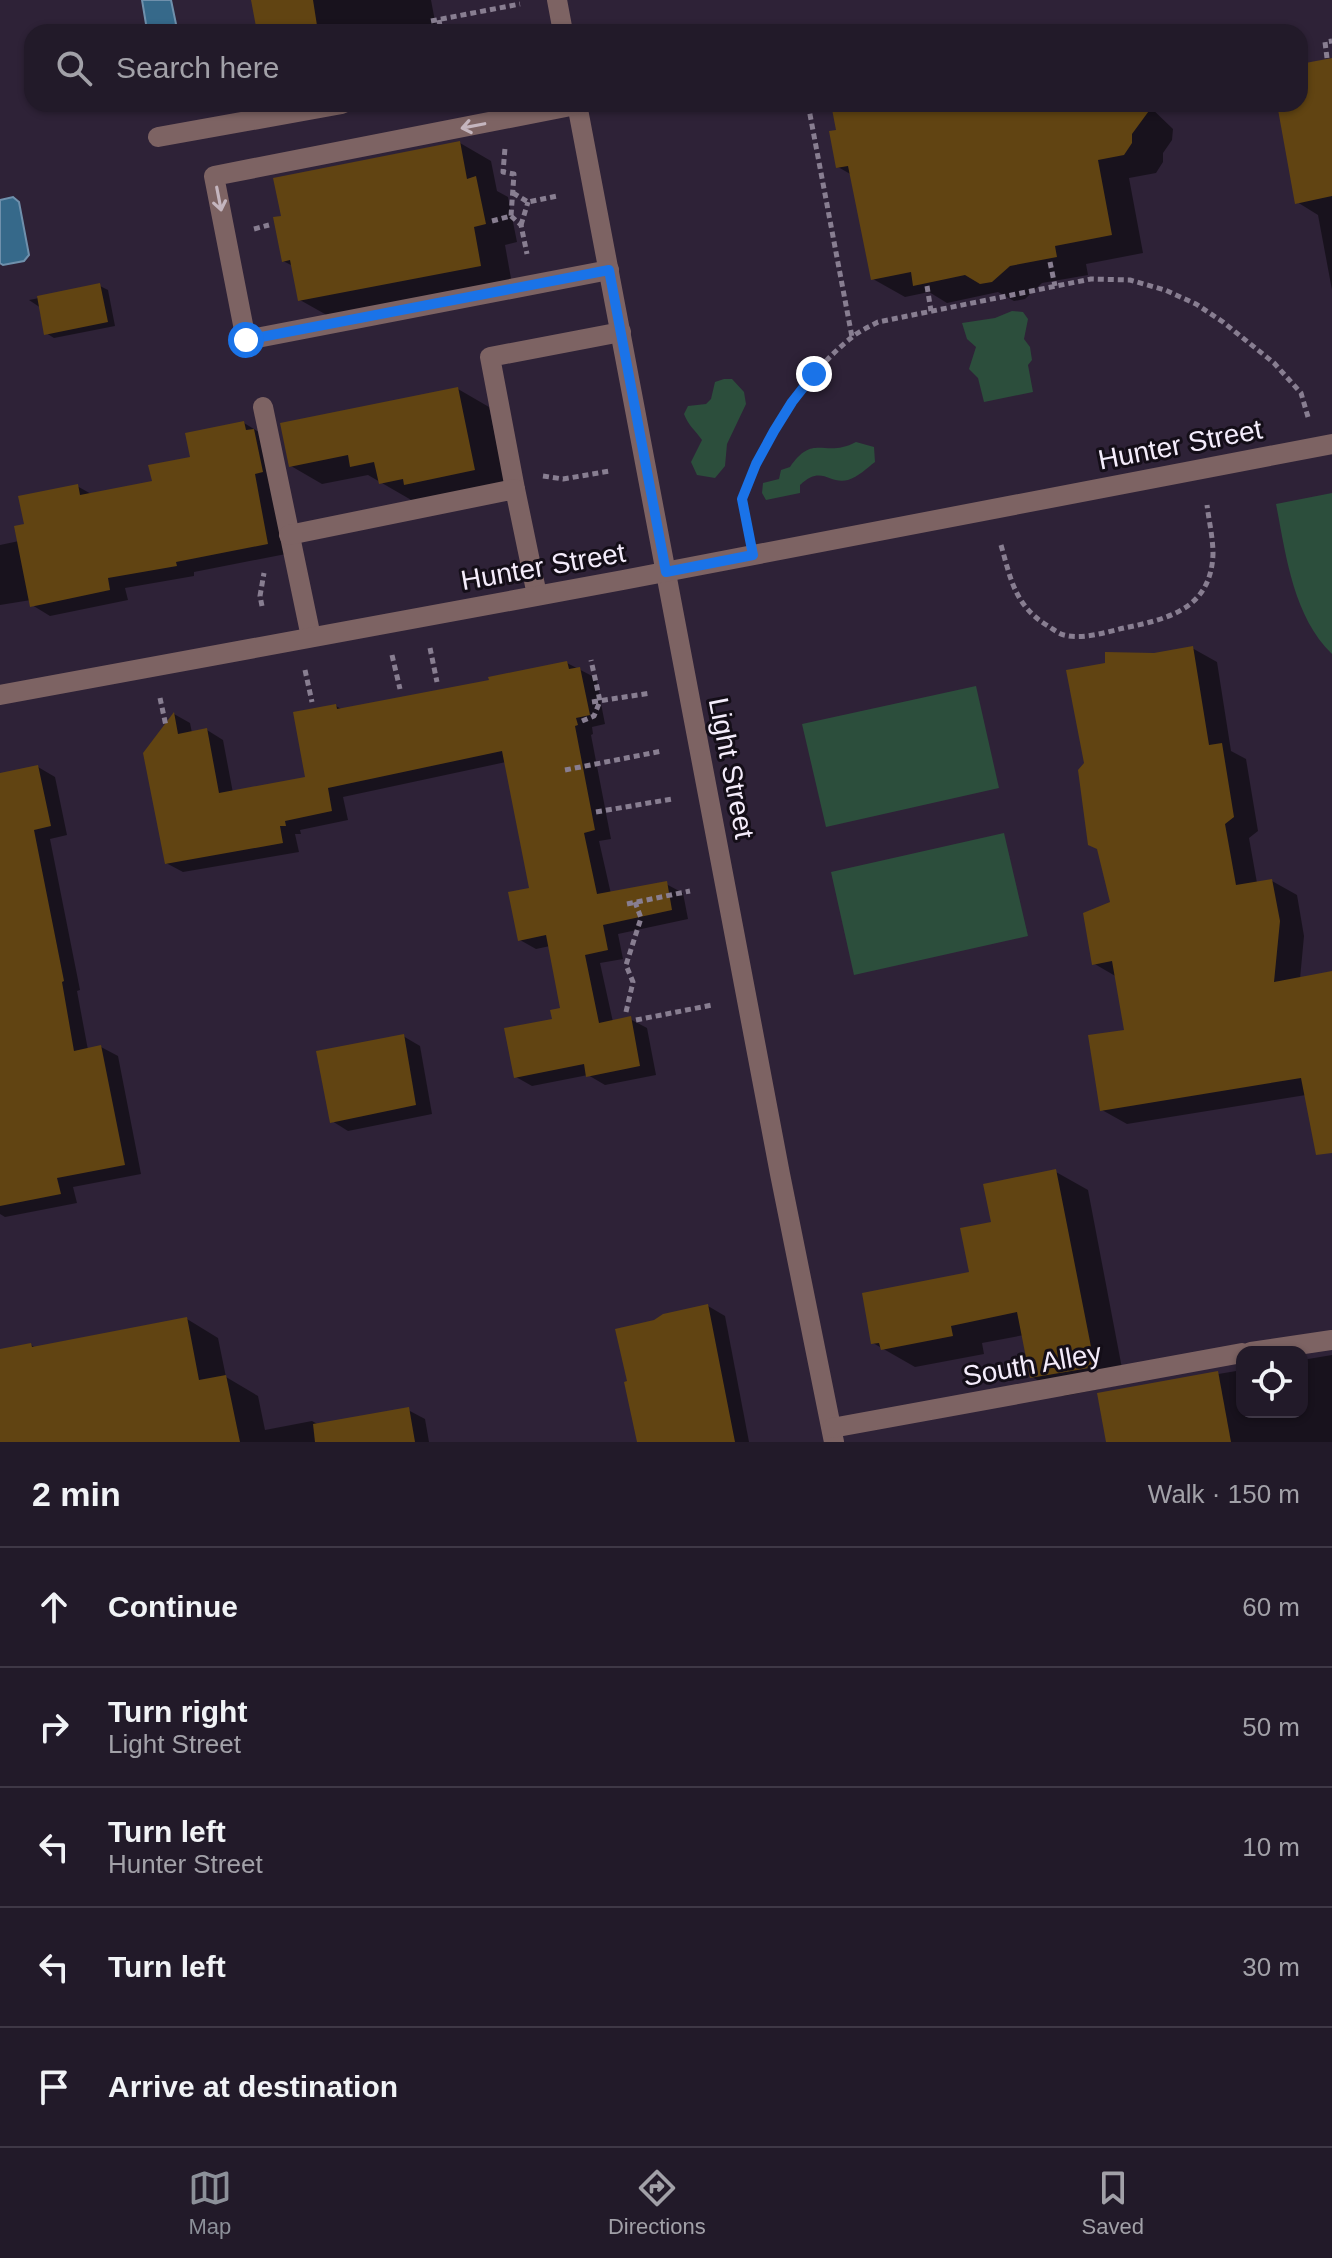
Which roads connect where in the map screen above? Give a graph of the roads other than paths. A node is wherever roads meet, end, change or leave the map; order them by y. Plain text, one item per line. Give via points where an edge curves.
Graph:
1 (557, 0) edge
2 (562, 24) edge
3 (297, 112) edge
4 (542, 112) edge
5 (579, 112) edge
6 (158, 137) dead end
7 (609, 270) junction
8 (621, 332) junction
9 (263, 407) dead end
10 (1324, 445) edge
11 (513, 481) junction
12 (289, 535) junction
13 (666, 572) junction
14 (537, 595) junction
15 (311, 637) junction
16 (0, 695) edge
17 (1332, 1340) edge
18 (1292, 1346) edge
19 (1236, 1354) edge
20 (833, 1435) edge

1 - 2 street
3 - 6 street
4 -> 7 street via 214,176 246,340
5 - 7 street, Light Street
7 - 8 street, Light Street
8 - 11 street via 490,357
8 - 13 street, Light Street
9 - 12 street
10 - 13 street, Hunter Street
11 - 12 street
11 - 14 street
12 - 15 street
13 - 14 street, Hunter Street
13 - 20 street, Light Street
14 - 15 street, Hunter Street
15 - 16 street, Hunter Street
17 - 18 street
19 - 20 street, South Alley

